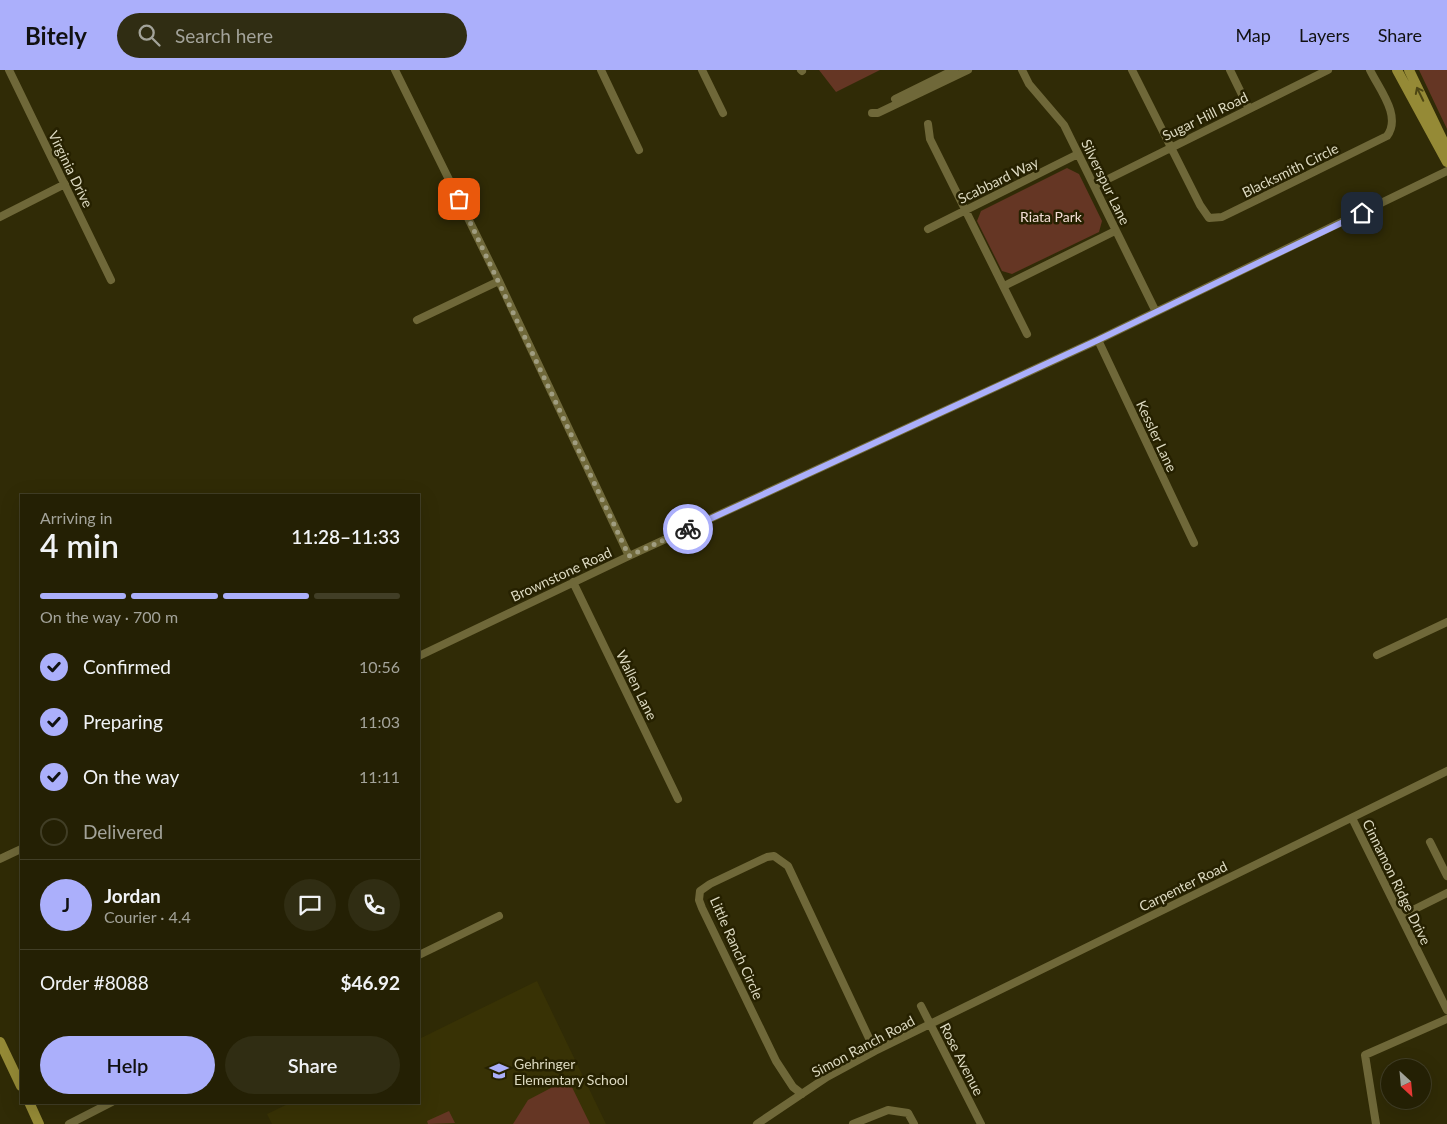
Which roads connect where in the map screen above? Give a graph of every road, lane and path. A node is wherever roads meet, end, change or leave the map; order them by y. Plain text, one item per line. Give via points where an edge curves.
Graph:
1 (8, 70) edge
2 (395, 70) edge
3 (601, 70) edge
4 (702, 70) edge
5 (954, 70) edge
6 (968, 70) edge
7 (1022, 70) edge
8 (1132, 70) edge
9 (1230, 70) edge
10 (1328, 70) edge
11 (1370, 70) edge
12 (1396, 70) edge
13 (1409, 70) edge
14 (1249, 108) junction
15 (723, 113) dead end
16 (928, 124) dead end
17 (1170, 148) junction
18 (1447, 149) edge
19 (639, 150) dead end
20 (1078, 154) junction
21 (1447, 162) edge
22 (1447, 171) edge
23 (64, 184) junction
24 (1094, 186) junction
25 (966, 210) junction
26 (0, 217) edge
27 (928, 228) dead end
28 (1115, 231) junction
29 (111, 280) dead end
30 (499, 281) junction
31 (1004, 286) junction
32 (1156, 312) junction
33 (418, 320) dead end
34 (1027, 334) dead end
35 (1098, 340) junction
36 (1194, 543) dead end
37 (629, 556) junction
38 (573, 582) junction
39 (1447, 622) edge
40 (1377, 655) dead end
41 (420, 656) edge
42 (1447, 771) edge
43 (678, 800) dead end
44 (1352, 818) junction
45 (1430, 842) dead end
46 (20, 849) edge
47 (0, 859) edge
48 (1447, 876) edge
49 (1447, 893) edge
50 (499, 916) dead end
51 (1401, 916) junction
52 (420, 955) edge
53 (921, 1006) dead end
54 (1447, 1010) edge
55 (1447, 1019) edge
56 (930, 1024) junction
57 (0, 1042) edge
58 (874, 1051) junction
59 (20, 1084) edge
60 (802, 1094) junction
61 (30, 1104) edge
62 (108, 1104) edge
63 (39, 1124) edge
64 (69, 1124) edge
65 (757, 1124) edge
66 (853, 1124) edge
67 (914, 1124) edge
68 (981, 1124) edge
69 (1376, 1124) edge

1 - 23 street, Virginia Drive
2 - 30 street
3 - 19 street
4 - 15 street
5 - 6 street via 876,108 872,113
7 - 20 street, Silverspur Lane via 1029,84 1064,125
8 - 17 street
9 - 14 street
10 - 14 street, Sugar Hill Road
11 - 17 street, Blacksmith Circle via 1394,118 1387,136 1222,217 1209,218 1204,212
12 - 21 main road
18 -> 13 main road
14 - 17 street, Sugar Hill Road
16 - 25 street via 930,139
17 - 24 street, Sugar Hill Road
20 - 24 street, Silverspur Lane
20 - 25 street, Scabbard Way
22 - 32 street, Brownstone Road
23 - 26 street
23 - 29 street, Virginia Drive
24 - 28 street, Silverspur Lane
25 - 27 street, Scabbard Way
25 - 31 street
28 - 31 street
28 - 32 street, Silverspur Lane
30 - 33 street
30 - 37 street
31 - 34 street
32 - 35 street, Brownstone Road
35 - 36 street, Kessler Lane
35 - 37 street, Brownstone Road
37 - 38 street, Brownstone Road
38 - 41 street, Brownstone Road
38 - 43 street, Wallen Lane
39 - 40 street
42 - 44 street, Carpenter Road
44 - 51 street, Cinnamon Ridge Drive
44 - 56 street, Carpenter Road
45 - 48 street
46 - 47 street
49 - 51 street
50 - 52 street
51 - 54 street, Cinnamon Ridge Drive
53 - 56 street, Rose Avenue
55 - 69 street via 1365,1054
56 - 58 street, Simon Ranch Road
56 - 68 street, Rose Avenue
57 - 59 main road
58 - 60 street, Simon Ranch Road
58 - 60 street, Little Ranch Circle via 788,866 774,856 767,857 710,884 700,891 702,908 776,1061 793,1087
60 - 65 street, Simon Ranch Road
61 - 63 main road
62 - 64 street
66 - 67 street via 888,1110 908,1113

